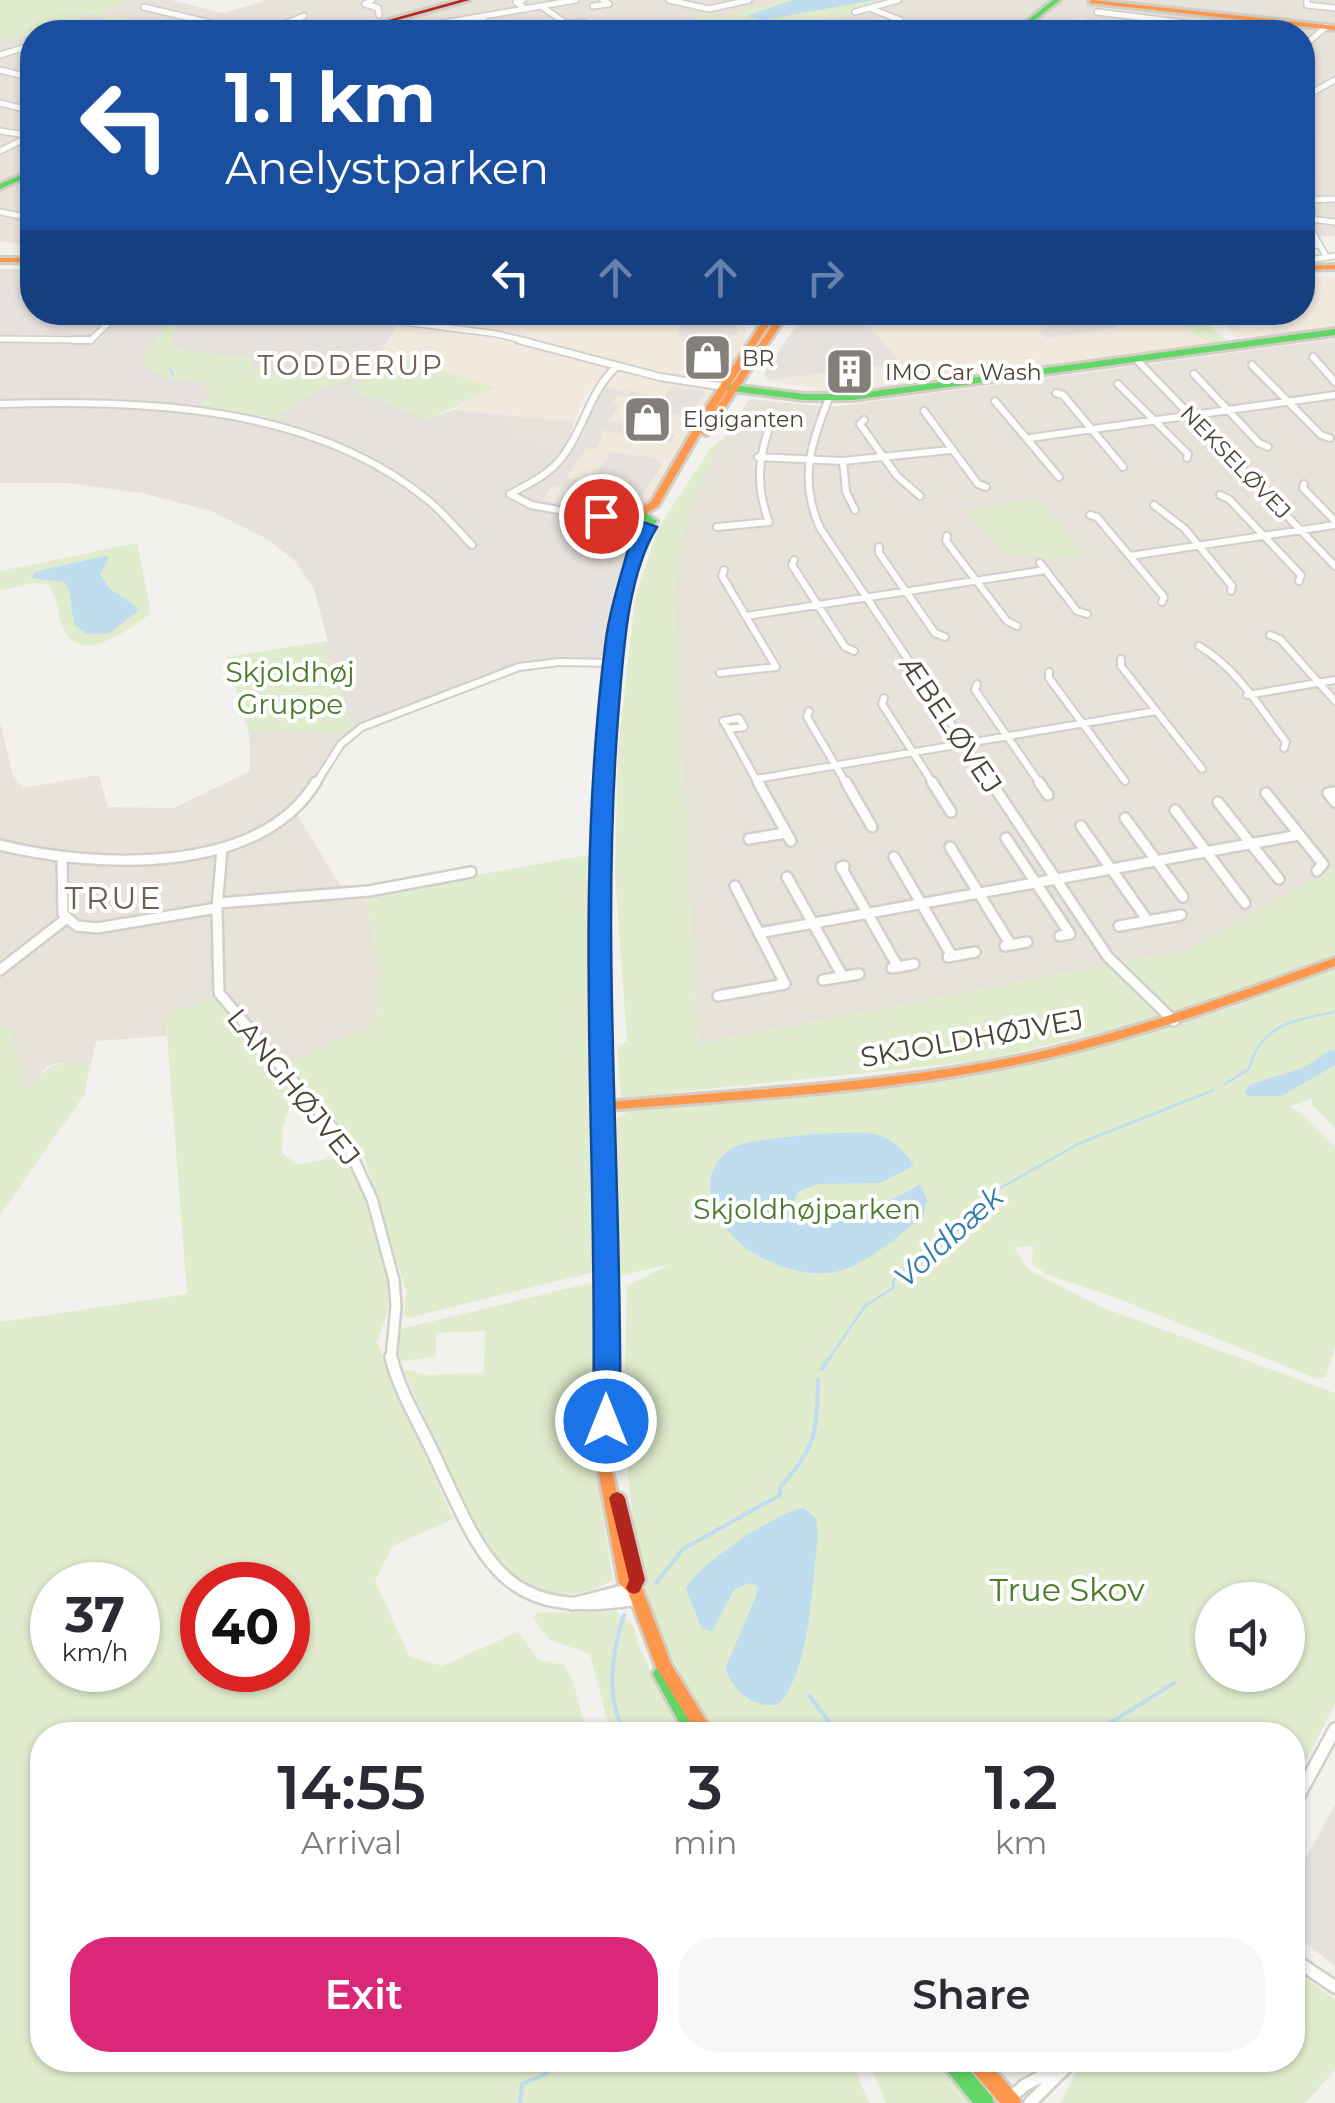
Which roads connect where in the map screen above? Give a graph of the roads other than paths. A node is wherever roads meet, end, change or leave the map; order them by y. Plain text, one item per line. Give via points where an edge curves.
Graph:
1 (372, 0) edge
2 (466, 0) edge
3 (524, 0) edge
4 (576, 0) edge
5 (604, 0) edge
6 (669, 0) edge
7 (749, 0) edge
8 (898, 0) edge
9 (1058, 0) edge
10 (1307, 0) edge
11 (1089, 4) edge
12 (542, 6) junction
13 (593, 6) dead end
14 (1145, 6) edge
15 (144, 7) dead end
16 (872, 8) junction
17 (1119, 8) junction
18 (1335, 8) edge
19 (526, 9) junction
20 (855, 12) dead end
21 (379, 15) dead end
22 (304, 16) dead end
23 (479, 17) junction
24 (198, 20) edge
25 (294, 20) edge
26 (392, 20) edge
27 (462, 20) edge
28 (483, 20) edge
29 (562, 20) edge
30 (900, 20) dead end
31 (1032, 20) edge
32 (1180, 20) edge
33 (1268, 20) edge
34 (1315, 238) edge
35 (1315, 245) edge
36 (1320, 245) junction
37 (1335, 256) edge
38 (1332, 265) edge
39 (107, 325) edge
40 (430, 325) edge
41 (766, 325) edge
42 (776, 325) edge
43 (1335, 332) edge
44 (0, 339) edge
45 (1313, 357) dead end
46 (1136, 359) junction
47 (1252, 364) dead end
48 (617, 366) junction
49 (1194, 374) dead end
50 (1335, 382) edge
51 (1118, 384) dead end
52 (730, 388) junction
53 (1056, 393) dead end
54 (1335, 395) edge
55 (829, 398) junction
56 (994, 401) dead end
57 (1287, 402) junction
58 (0, 404) edge
59 (1226, 410) junction
60 (924, 412) dead end
61 (1191, 416) junction
62 (777, 418) dead end
63 (864, 420) dead end
64 (1156, 420) junction
65 (1094, 429) junction
66 (1030, 438) junction
67 (1330, 438) dead end
68 (1268, 446) dead end
69 (950, 450) junction
70 (758, 457) junction
71 (1187, 458) dead end
72 (886, 459) junction
73 (805, 460) junction
74 (843, 462) junction
75 (1123, 467) dead end
76 (1059, 477) dead end
77 (1304, 484) dead end
78 (986, 487) dead end
79 (1220, 495) dead end
80 (920, 496) dead end
81 (654, 504) junction
82 (1154, 505) dead end
83 (855, 510) dead end
84 (1090, 515) dead end
85 (632, 521) junction
86 (650, 523) junction
87 (1335, 523) edge
88 (717, 527) dead end
89 (1302, 531) junction
90 (947, 536) dead end
91 (1264, 536) junction
92 (638, 542) junction
93 (472, 545) dead end
94 (879, 546) dead end
95 (1198, 546) junction
96 (1130, 556) junction
97 (794, 560) dead end
98 (1335, 566) edge
99 (724, 570) dead end
100 (1299, 580) dead end
101 (976, 581) junction
102 (1231, 591) dead end
103 (906, 592) junction
104 (866, 598) junction
105 (1162, 602) dead end
106 (818, 605) junction
107 (1087, 614) dead end
108 (746, 616) junction
109 (1017, 626) dead end
110 (1270, 635) dead end
111 (945, 637) dead end
112 (1199, 646) dead end
113 (854, 651) dead end
114 (1121, 658) dead end
115 (611, 663) junction
116 (1049, 672) dead end
117 (720, 673) dead end
118 (1335, 680) edge
119 (1319, 683) junction
120 (977, 684) dead end
121 (1247, 695) junction
122 (884, 698) dead end
123 (1335, 701) edge
124 (809, 710) dead end
125 (1156, 710) junction
126 (1082, 723) junction
127 (728, 729) dead end
128 (1006, 736) junction
129 (965, 743) junction
130 (1284, 748) dead end
131 (912, 752) junction
132 (836, 765) junction
133 (1202, 769) dead end
134 (756, 779) junction
135 (1125, 781) dead end
136 (1335, 792) edge
137 (1266, 794) dead end
138 (1048, 795) dead end
139 (1218, 802) dead end
140 (1335, 802) edge
141 (1175, 810) dead end
142 (951, 812) dead end
143 (1126, 818) dead end
144 (1080, 826) dead end
145 (872, 828) dead end
146 (1299, 835) junction
147 (1006, 838) dead end
148 (749, 839) dead end
149 (1251, 844) junction
150 (1, 846) edge
151 (950, 847) dead end
152 (222, 849) junction
153 (1206, 852) junction
154 (894, 856) dead end
155 (62, 859) junction
156 (1156, 861) junction
157 (844, 866) dead end
158 (1112, 869) junction
159 (1318, 871) dead end
160 (472, 872) dead end
161 (788, 877) dead end
162 (1056, 879) junction
163 (1279, 880) dead end
164 (1036, 883) junction
165 (735, 886) dead end
166 (978, 893) junction
167 (1183, 897) dead end
168 (1245, 903) dead end
169 (921, 904) junction
170 (218, 905) junction
171 (868, 913) junction
172 (1181, 915) dead end
173 (67, 918) junction
174 (1148, 920) junction
175 (813, 923) junction
176 (1119, 926) dead end
177 (759, 933) junction
178 (1060, 936) dead end
179 (1027, 942) dead end
180 (975, 952) dead end
181 (1335, 962) edge
182 (914, 964) dead end
183 (895, 968) joint
184 (0, 970) edge
185 (859, 974) dead end
186 (842, 977) junction
187 (823, 980) dead end
188 (718, 996) dead end
189 (1174, 1021) junction
190 (606, 1106) junction
191 (636, 1593) junction
192 (664, 1667) junction
193 (687, 1722) edge
194 (699, 1722) edge
195 (1335, 1729) edge
196 (1305, 1784) edge
197 (1305, 1966) edge
198 (1335, 1986) edge
199 (959, 2072) edge
200 (984, 2072) edge
201 (1049, 2072) edge
202 (1060, 2072) edge
203 (1008, 2102) edge
204 (984, 2103) edge
205 (1030, 2103) edge

1 - 21 street via 365,4
2 - 26 street
3 - 19 street via 516,2
4 - 12 street
5 - 13 street via 609,4
6 - 7 street via 704,11
8 - 16 street
9 - 31 street
10 - 18 street
11 - 17 street
12 - 19 street
12 - 29 street
14 - 17 street
14 - 33 street
15 - 24 street
16 - 20 street
16 - 30 street
17 - 32 street
19 - 23 street
22 - 25 street
23 - 27 street
23 - 28 street
34 - 36 street
35 - 36 street
36 - 38 street
37 - 38 street
39 - 44 street via 91,340
40 - 48 street
41 - 52 street
42 - 52 street
43 - 46 street
45 - 50 street
46 - 55 street
46 - 61 street, NEKSELØVEJ
47 - 57 street
48 - 52 street
48 - 85 street via 592,388 558,463 510,494 531,505
49 - 59 street
51 - 64 street
52 - 55 street
52 - 81 street
53 - 65 street
54 - 57 street
55 - 73 street, ÆBELØVEJ
56 - 66 street
57 - 59 street
57 - 67 street
58 - 93 street via 148,406 279,429 408,485
59 - 61 street
59 - 68 street
60 - 69 street
61 - 64 street
61 - 89 street, NEKSELØVEJ
62 - 70 street
63 - 72 street via 860,424
64 - 65 street
64 - 71 street
65 - 66 street
65 - 75 street
66 - 76 street
69 - 72 street
69 - 78 street
70 - 73 street
70 - 88 street via 769,522
72 - 74 street
72 - 80 street
73 - 74 street
73 - 104 street, ÆBELØVEJ via 814,518
74 - 83 street
77 - 87 street
79 - 91 street
81 - 85 street
81 - 86 street
82 - 95 street
84 - 96 street
85 - 86 street
85 - 92 street
86 - 92 street
87 - 89 street
89 - 91 street
89 - 98 street, NEKSELØVEJ
90 - 101 street
91 - 95 street
91 - 100 street
92 - 115 street
94 - 103 street
95 - 96 street
95 - 102 street
96 - 105 street
97 - 106 street
99 - 108 street
101 - 103 street
101 - 107 street via 1043,567 1076,610
101 - 109 street
103 - 104 street
103 - 111 street
104 - 106 street
104 - 129 street, ÆBELØVEJ
106 - 108 street
106 - 113 street
108 - 117 street via 776,667
110 - 119 street
112 - 121 street
114 - 125 street
115 - 152 street via 520,667 362,727 340,742 298,807 258,836
115 - 190 street via 599,868
116 - 126 street
118 - 119 street
119 - 121 street
119 - 123 street
120 - 128 street
121 - 130 street via 1286,742
122 - 131 street
124 - 132 street via 806,717
125 - 126 street
125 - 133 street
126 - 128 street
126 - 135 street
127 - 134 street
128 - 129 street
128 - 138 street
129 - 131 street
129 - 162 street, ÆBELØVEJ
131 - 132 street
131 - 142 street
132 - 134 street
132 - 145 street
134 - 148 street via 788,837
136 - 140 street via 1328,793
137 - 146 street
139 - 149 street
141 - 153 street
143 - 156 street
144 - 158 street
146 - 149 street
146 - 159 street via 1323,864
147 - 164 street
149 - 153 street
149 - 163 street
150 - 155 street
151 - 166 street
152 - 155 street
152 - 170 street, LANGHØJVEJ
153 - 156 street
153 - 168 street
154 - 169 street
155 - 173 street via 61,907
156 - 158 street
156 - 167 street
157 - 171 street
158 - 162 street
158 - 174 street
160 - 170 street
161 - 175 street
162 - 164 street
162 - 189 street, ÆBELØVEJ via 1108,957
164 - 166 street
164 - 178 street via 1070,934
165 - 177 street
166 - 169 street
166 - 179 street via 1008,946
169 - 171 street
169 - 180 street via 949,957
170 - 173 street via 97,928
170 - 191 street, LANGHØJVEJ via 219,993 361,1168 394,1282 394,1367 457,1505 504,1581 536,1600 584,1607
171 - 175 street
171 - 183 street
172 - 174 street
173 - 184 street
174 - 176 street
175 - 177 street
175 - 186 street
177 - 188 street via 785,984
181 - 189 street, SKJOLDHØJVEJ
182 - 183 street
185 - 186 street
186 - 187 street
189 - 190 street, SKJOLDHØJVEJ via 960,1070
190 - 191 street via 605,1470 618,1549
191 - 192 street
192 - 193 street via 661,1674
192 - 194 street
195 - 196 street
197 - 198 street
199 - 204 street
200 - 203 street
201 - 203 street
202 - 205 street

